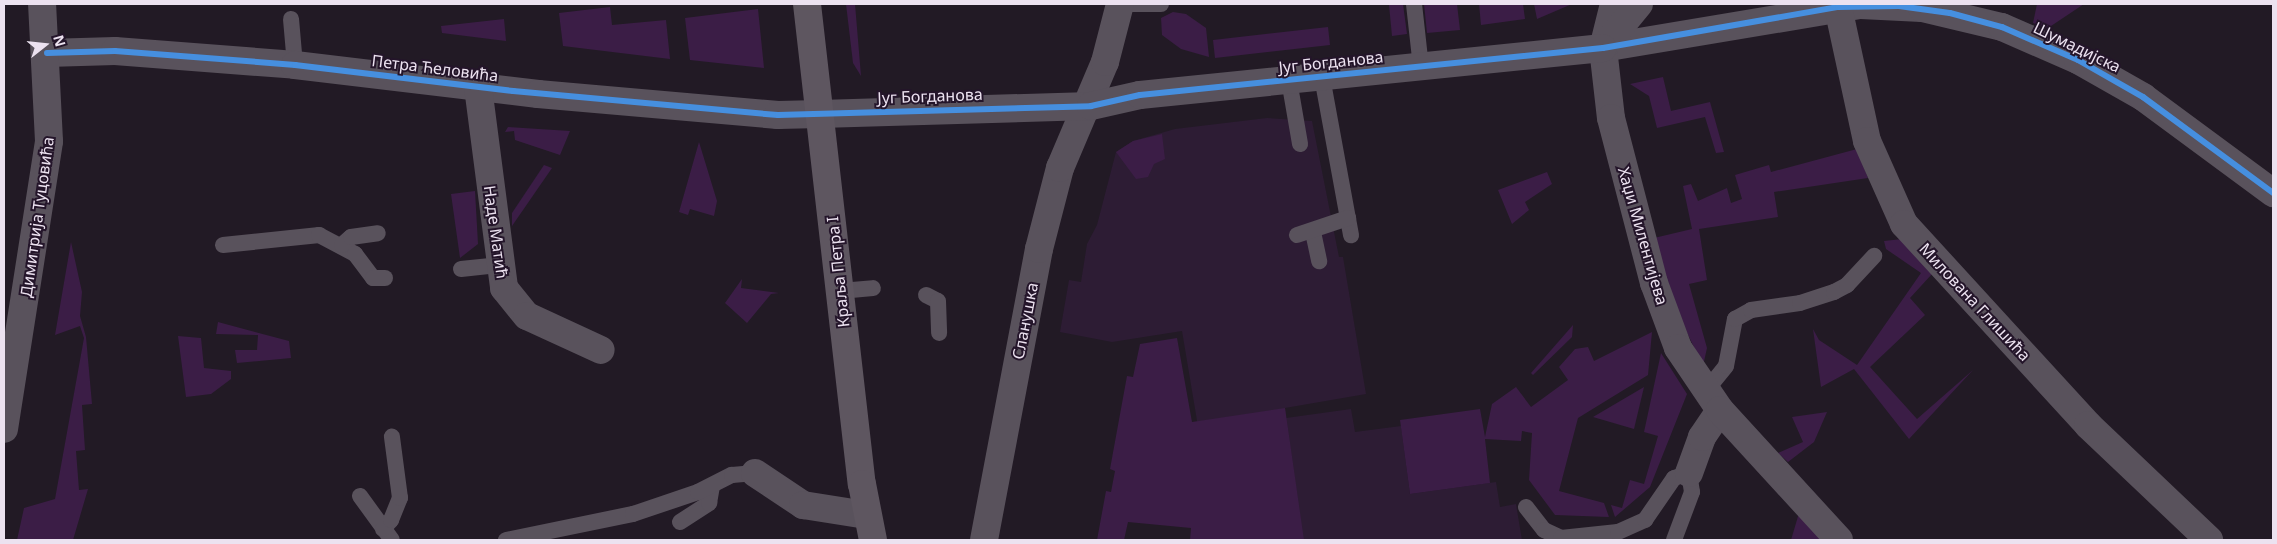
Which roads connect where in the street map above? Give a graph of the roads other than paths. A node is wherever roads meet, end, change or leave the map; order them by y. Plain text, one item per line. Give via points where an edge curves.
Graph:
1 (42, 4) edge
2 (807, 4) edge
3 (1120, 4) edge
4 (1161, 4) edge
5 (1414, 4) edge
6 (1614, 4) edge
7 (1639, 4) edge
8 (1840, 6) edge
9 (291, 19) dead end
10 (1603, 48) junction
11 (47, 54) junction
12 (295, 65) junction
13 (1421, 67) junction
14 (1322, 77) junction
15 (1290, 80) junction
16 (478, 87) junction
17 (1084, 106) junction
18 (820, 114) junction
19 (1300, 144) dead end
20 (2273, 193) edge
21 (1348, 218) junction
22 (1313, 232) junction
23 (378, 233) dead end
24 (1297, 235) dead end
25 (1351, 235) dead end
26 (223, 245) dead end
27 (342, 245) junction
28 (1314, 255) dead end
29 (1874, 256) dead end
30 (498, 265) junction
31 (461, 269) dead end
32 (385, 278) dead end
33 (873, 288) dead end
34 (840, 292) junction
35 (926, 295) dead end
36 (938, 333) dead end
37 (600, 350) dead end
38 (1712, 401) junction
39 (4, 429) edge
40 (392, 437) dead end
41 (755, 473) joint
42 (1689, 473) junction
43 (712, 486) junction
44 (360, 496) dead end
45 (1526, 507) dead end
46 (680, 522) dead end
47 (869, 528) edge
48 (387, 534) edge
49 (506, 540) edge
50 (984, 540) edge
51 (1674, 540) edge
52 (1839, 540) edge
53 (2209, 540) edge

1 - 11 street, Димитрија Туцовића
2 - 18 main road, Краља Петра I
3 - 4 lane
3 - 17 street, Сланушка via 1105,62
5 - 13 lane
6 - 10 street, Хаџи Милентијева
7 - 10 street
8 - 10 street, Југ Богданова
8 - 20 street, Шумадијска via 1878,5 2024,35 2116,80 2217,148
8 - 53 street, Милована Глишића via 1867,141 1904,224 2088,425
9 - 12 lane
10 - 13 street, Југ Богданова
10 - 38 street, Хаџи Милентијева via 1608,107 1654,283 1678,348
11 - 12 street, Петра Ћеловића via 115,51
11 - 39 street, Димитрија Туцовића via 49,120 44,189
12 - 16 street, Петра Ћеловића
13 - 14 street, Југ Богданова
14 - 15 street, Југ Богданова
14 - 21 lane
15 - 17 street, Југ Богданова via 1140,95
15 - 19 lane
16 - 18 street, Петра Ћеловића via 778,115
16 - 30 street, Наде Матић
17 - 18 street, Југ Богданова
17 - 50 street, Сланушка via 1060,168 1039,249
18 - 34 main road, Краља Петра I
21 - 22 lane via 1320,225
21 - 25 lane
22 - 24 lane
22 - 28 lane
23 - 27 lane via 351,237
26 - 27 lane via 318,235
27 - 32 lane via 361,259 373,278
29 - 38 lane via 1847,285 1834,292 1800,303 1751,310 1735,319 1726,366
30 - 31 lane
30 - 37 street, Наде Матић via 504,288 519,310
33 - 34 lane
34 - 47 main road, Краља Петра I
35 - 36 lane via 938,301
38 - 42 street
38 - 52 street, Хаџи Милентијева
40 - 48 lane via 400,498
41 - 43 lane via 732,475
41 - 47 street via 803,505
42 - 45 lane via 1674,478 1645,520 1618,532 1561,538 1544,530
42 - 51 lane via 1692,492
43 - 46 lane via 709,503
43 - 49 lane via 633,514
44 - 48 lane

